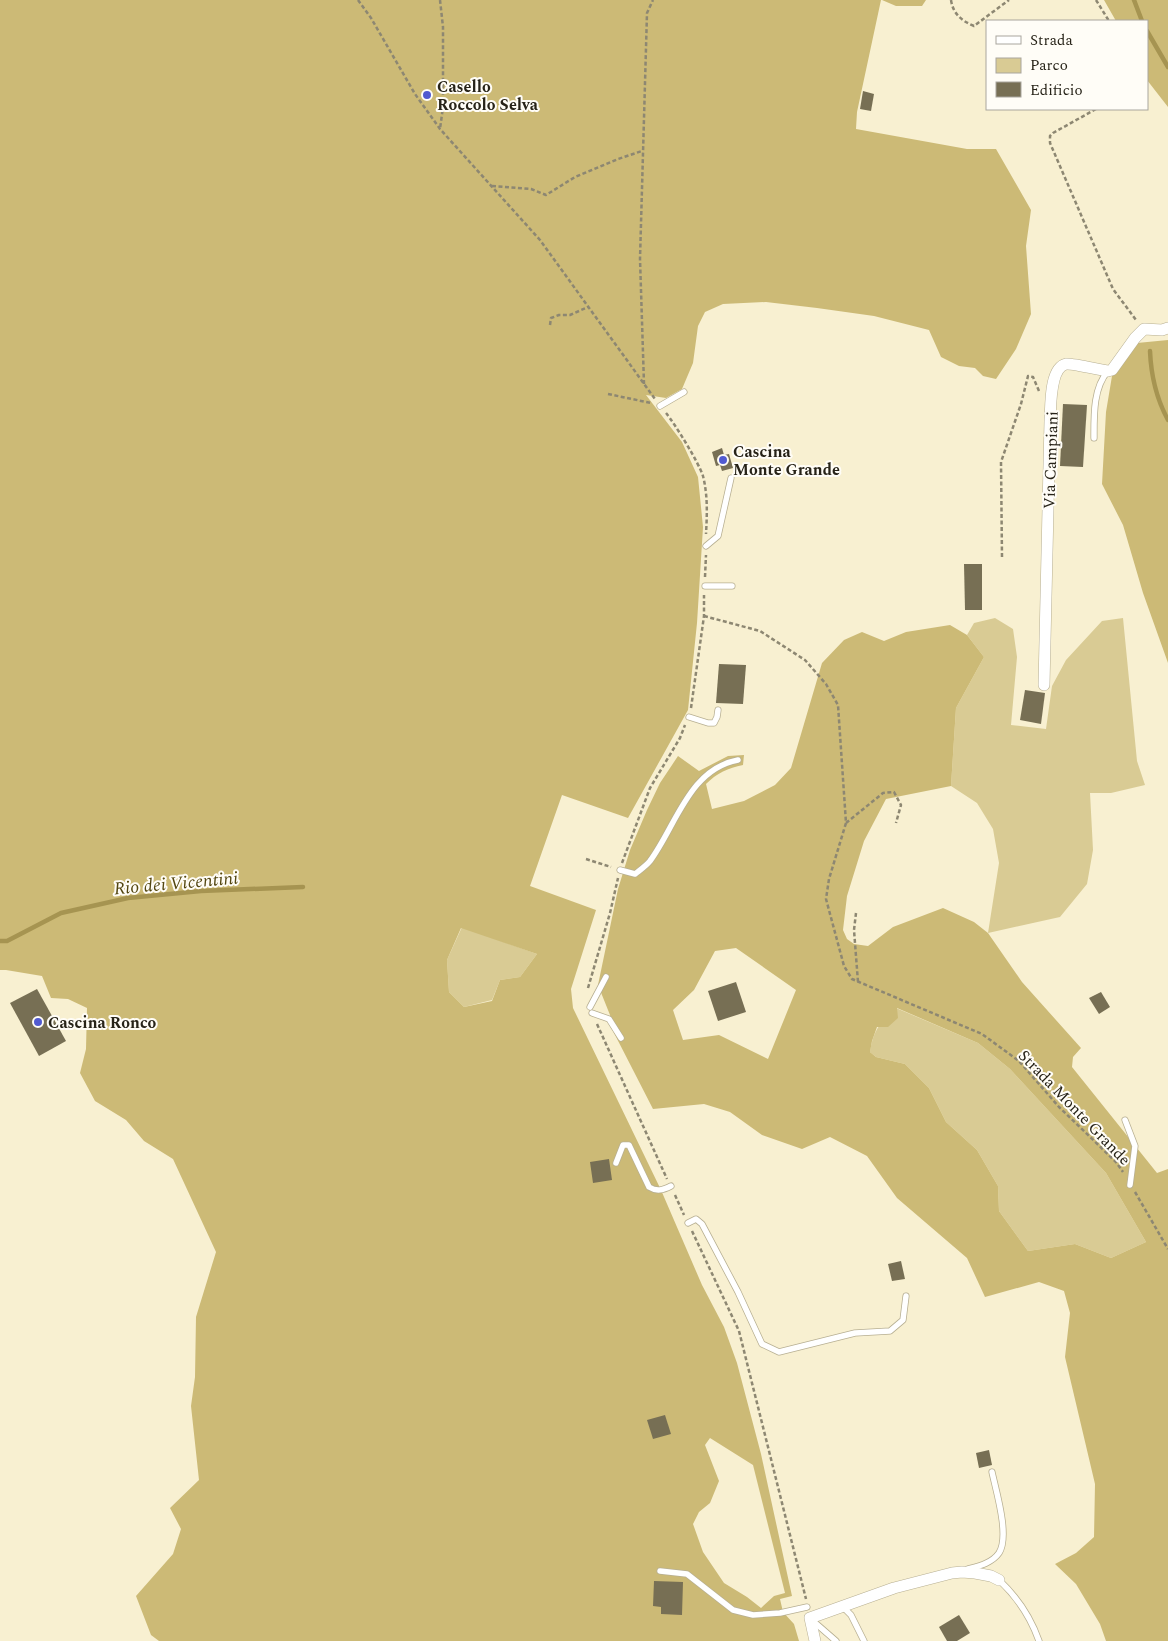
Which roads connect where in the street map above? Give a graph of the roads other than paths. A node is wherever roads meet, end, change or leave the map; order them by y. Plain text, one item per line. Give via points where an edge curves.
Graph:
1 (1168, 328) edge
2 (1108, 372) junction
3 (684, 392) dead end
4 (660, 406) road end
5 (1094, 438) dead end
6 (731, 478) dead end
7 (706, 546) dead end
8 (705, 586) dead end
9 (732, 586) dead end
10 (1044, 685) dead end
11 (718, 710) dead end
12 (689, 717) dead end
13 (738, 760) dead end
14 (620, 870) road end
15 (606, 977) dead end
16 (621, 1038) dead end
17 (1124, 1120) dead end
18 (616, 1163) dead end
19 (1130, 1185) road end
20 (671, 1186) dead end
21 (688, 1223) dead end
22 (906, 1296) dead end
23 (992, 1472) dead end
24 (660, 1571) dead end
25 (962, 1572) junction
26 (999, 1580) joint
27 (843, 1607) junction
28 (809, 1612) junction
29 (815, 1641) edge
30 (836, 1641) edge
31 (864, 1641) edge
32 (1039, 1641) edge

1 - 2 street via 1144,329
2 - 5 lane via 1099,389
2 - 10 street, Via Campiani via 1066,364 1060,367 1052,390
3 - 4 lane
6 - 7 lane via 718,536
8 - 9 lane
11 - 12 lane via 714,723
13 - 14 lane via 710,771 693,790 649,863 635,874
15 - 16 lane via 591,1010 609,1019
17 - 19 lane via 1135,1146
18 - 20 lane via 623,1145 629,1145 652,1190
21 - 22 lane via 696,1219 702,1224 762,1344 779,1352 855,1333 890,1331 903,1320
23 - 25 lane via 1003,1539 1000,1553 987,1563
24 - 28 lane via 687,1574 733,1610 753,1615
25 - 26 street
25 - 27 street via 894,1588
26 - 32 lane via 1012,1592
27 - 28 street
27 - 31 lane via 851,1615
28 - 29 street
28 - 30 lane

